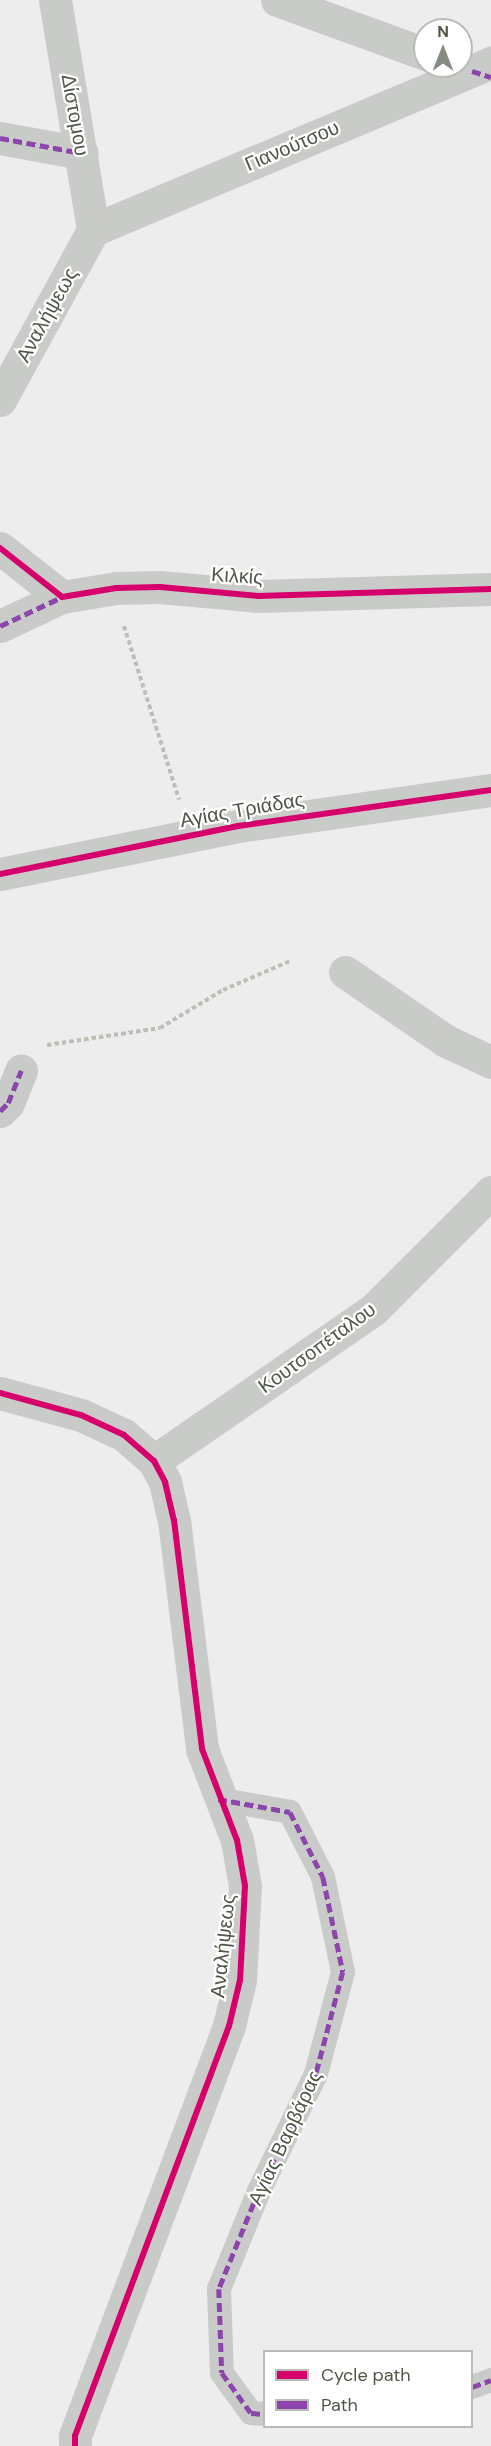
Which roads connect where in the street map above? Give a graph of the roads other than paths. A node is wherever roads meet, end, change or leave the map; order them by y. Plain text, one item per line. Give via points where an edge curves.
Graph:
1 (55, 0) edge
2 (277, 0) edge
3 (413, 50) edge
4 (478, 69) edge
5 (0, 138) edge
6 (82, 153) junction
7 (93, 230) junction
8 (0, 400) edge
9 (0, 548) edge
10 (491, 589) edge
11 (62, 597) junction
12 (0, 626) edge
13 (491, 790) edge
14 (0, 874) edge
15 (345, 972) dead end
16 (491, 1062) edge
17 (21, 1070) road end
18 (0, 1111) edge
19 (491, 1192) edge
20 (0, 1393) edge
21 (154, 1461) junction
22 (218, 1799) junction
23 (491, 2380) edge
24 (473, 2386) edge
25 (263, 2414) edge
26 (75, 2446) edge

1 - 6 street, Δίστομου
2 - 3 street
4 - 7 street, Γιανούτσου
5 - 6 street
6 - 7 street, Δίστομου
7 - 8 street, Αναλήψεως
9 - 11 street
10 - 11 street, Κιλκίς via 258,596 160,587 116,588
11 - 12 street, Κιλκίς
13 - 14 street, Αγίας Τριάδας via 190,834
15 - 16 street via 447,1041
17 - 18 street via 8,1103
19 - 21 street, Κουτσοπέταλου via 373,1310
20 - 21 street, Αναλήψεως via 81,1415 124,1435
21 - 22 street, Αναλήψεως via 165,1482 174,1520 202,1749
22 - 25 street, Αγίας Βαρβάρας via 290,1812 323,1877 344,1972 316,2074 259,2191 219,2289 222,2373 251,2413
22 - 26 street, Αναλήψεως via 237,1840 245,1886 240,1980 214,2071 75,2436
23 - 24 street

